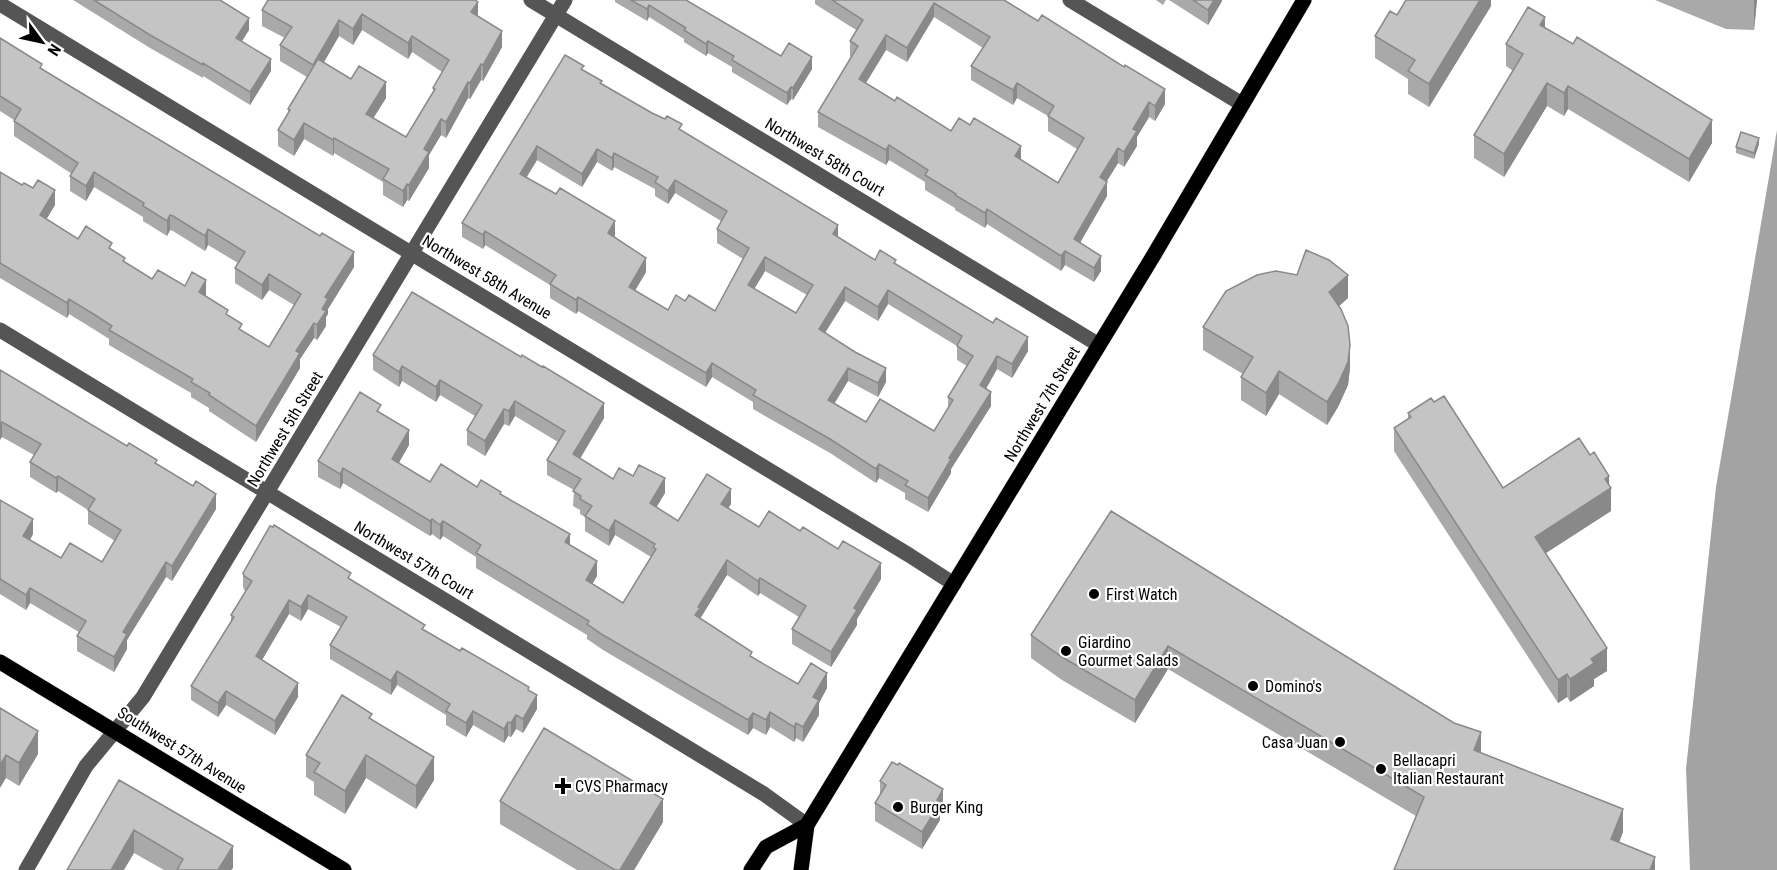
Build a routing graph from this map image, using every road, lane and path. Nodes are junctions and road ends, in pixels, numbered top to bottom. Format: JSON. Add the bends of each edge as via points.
{"nodes":[{"id":1,"x":531,"y":0,"type":"edge"},
{"id":2,"x":565,"y":0,"type":"edge"},
{"id":3,"x":1070,"y":0,"type":"edge"},
{"id":4,"x":1304,"y":0,"type":"edge"},
{"id":5,"x":0,"y":4,"type":"edge"},
{"id":6,"x":556,"y":15,"type":"junction"},
{"id":7,"x":1242,"y":104,"type":"junction"},
{"id":8,"x":411,"y":253,"type":"junction"},
{"id":9,"x":0,"y":330,"type":"edge"},
{"id":10,"x":1099,"y":345,"type":"junction"},
{"id":11,"x":268,"y":493,"type":"junction"},
{"id":12,"x":954,"y":584,"type":"junction"},
{"id":13,"x":0,"y":662,"type":"edge"},
{"id":14,"x":115,"y":730,"type":"junction"},
{"id":15,"x":807,"y":825,"type":"junction"},
{"id":16,"x":26,"y":870,"type":"edge"},
{"id":17,"x":344,"y":870,"type":"edge"},
{"id":18,"x":751,"y":870,"type":"edge"},
{"id":19,"x":801,"y":870,"type":"edge"}],
"edges":[{"from":1,"to":6,"type":"street","name":"Northwest 58th Court"},
{"from":2,"to":6,"type":"street","name":"Northwest 5th Street"},
{"from":3,"to":7,"type":"street"},
{"from":4,"to":7,"type":"main road","name":"Northwest 7th Street"},
{"from":5,"to":8,"type":"street","name":"Northwest 58th Avenue"},
{"from":6,"to":8,"type":"street","name":"Northwest 5th Street"},
{"from":6,"to":10,"type":"street","name":"Northwest 58th Court"},
{"from":7,"to":10,"type":"main road","name":"Northwest 7th Street"},
{"from":8,"to":11,"type":"street","name":"Northwest 5th Street"},
{"from":8,"to":12,"type":"street","name":"Northwest 58th Avenue"},
{"from":9,"to":11,"type":"street","name":"Northwest 57th Court"},
{"from":10,"to":12,"type":"main road","name":"Northwest 7th Street"},
{"from":11,"to":14,"type":"street","name":"Northwest 5th Street","via":[[143,697]]},
{"from":11,"to":15,"type":"street","name":"Northwest 57th Court","via":[[764,794]]},
{"from":12,"to":15,"type":"main road","name":"Northwest 7th Street"},
{"from":13,"to":14,"type":"main road","name":"Southwest 57th Avenue"},
{"from":14,"to":16,"type":"street","name":"Northwest 5th Street","via":[[86,766]]},
{"from":14,"to":17,"type":"main road","name":"Southwest 57th Avenue"},
{"from":15,"to":18,"type":"main road","via":[[765,847]]},
{"from":15,"to":19,"type":"main road","name":"Northwest 7th Street"}]}
